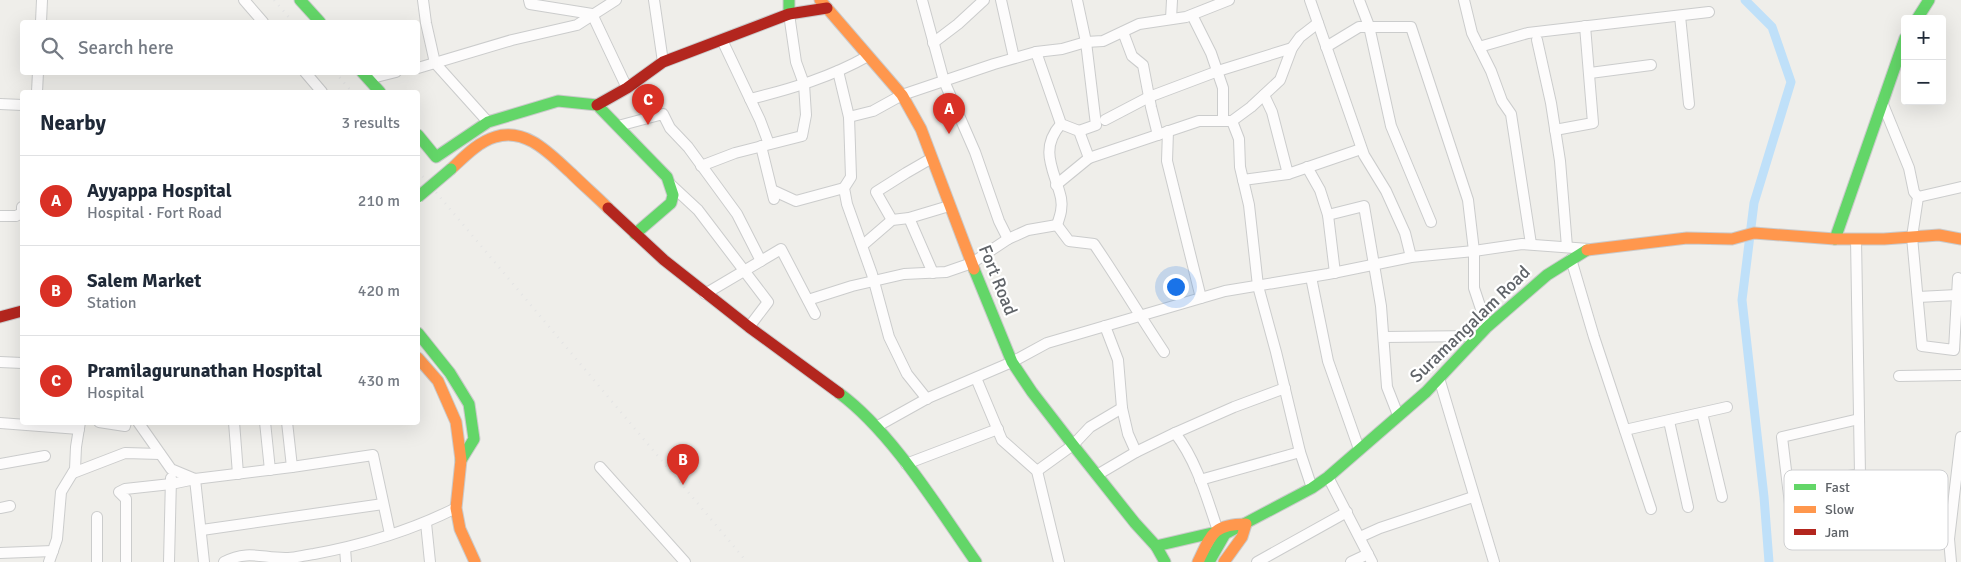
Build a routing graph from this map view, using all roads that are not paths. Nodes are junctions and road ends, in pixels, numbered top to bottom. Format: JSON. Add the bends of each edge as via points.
{"nodes":[{"id":1,"x":42,"y":0,"type":"edge"},
{"id":2,"x":244,"y":0,"type":"edge"},
{"id":3,"x":300,"y":0,"type":"edge"},
{"id":4,"x":423,"y":0,"type":"edge"},
{"id":5,"x":529,"y":0,"type":"edge"},
{"id":6,"x":616,"y":0,"type":"edge"},
{"id":7,"x":654,"y":0,"type":"edge"},
{"id":8,"x":789,"y":0,"type":"edge"},
{"id":9,"x":922,"y":0,"type":"edge"},
{"id":10,"x":984,"y":0,"type":"edge"},
{"id":11,"x":1001,"y":0,"type":"edge"},
{"id":12,"x":1077,"y":0,"type":"edge"},
{"id":13,"x":1172,"y":0,"type":"edge"},
{"id":14,"x":1230,"y":0,"type":"edge"},
{"id":15,"x":1310,"y":0,"type":"edge"},
{"id":16,"x":1359,"y":0,"type":"edge"},
{"id":17,"x":1464,"y":0,"type":"edge"},
{"id":18,"x":1929,"y":0,"type":"edge"},
{"id":19,"x":824,"y":4,"type":"edge"},
{"id":20,"x":570,"y":5,"type":"edge"},
{"id":21,"x":1709,"y":12,"type":"dead end"},
{"id":22,"x":592,"y":14,"type":"junction"},
{"id":23,"x":789,"y":14,"type":"junction"},
{"id":24,"x":1192,"y":15,"type":"junction"},
{"id":25,"x":1920,"y":15,"type":"edge"},
{"id":26,"x":1680,"y":16,"type":"junction"},
{"id":27,"x":1171,"y":19,"type":"junction"},
{"id":28,"x":41,"y":20,"type":"edge"},
{"id":29,"x":261,"y":20,"type":"edge"},
{"id":30,"x":318,"y":20,"type":"edge"},
{"id":31,"x":1318,"y":23,"type":"junction"},
{"id":32,"x":1369,"y":26,"type":"junction"},
{"id":33,"x":1585,"y":26,"type":"junction"},
{"id":34,"x":1123,"y":32,"type":"junction"},
{"id":35,"x":722,"y":40,"type":"junction"},
{"id":36,"x":1537,"y":40,"type":"dead end"},
{"id":37,"x":1086,"y":42,"type":"junction"},
{"id":38,"x":934,"y":43,"type":"junction"},
{"id":39,"x":1326,"y":46,"type":"junction"},
{"id":40,"x":1479,"y":47,"type":"junction"},
{"id":41,"x":1292,"y":48,"type":"junction"},
{"id":42,"x":1901,"y":49,"type":"edge"},
{"id":43,"x":1036,"y":52,"type":"junction"},
{"id":44,"x":868,"y":56,"type":"junction"},
{"id":45,"x":1014,"y":58,"type":"junction"},
{"id":46,"x":663,"y":62,"type":"junction"},
{"id":47,"x":435,"y":64,"type":"junction"},
{"id":48,"x":1651,"y":65,"type":"dead end"},
{"id":49,"x":420,"y":68,"type":"edge"},
{"id":50,"x":838,"y":71,"type":"junction"},
{"id":51,"x":1218,"y":71,"type":"junction"},
{"id":52,"x":1590,"y":73,"type":"junction"},
{"id":53,"x":38,"y":75,"type":"edge"},
{"id":54,"x":308,"y":75,"type":"edge"},
{"id":55,"x":365,"y":76,"type":"edge"},
{"id":56,"x":944,"y":81,"type":"junction"},
{"id":57,"x":804,"y":84,"type":"junction"},
{"id":58,"x":627,"y":88,"type":"junction"},
{"id":59,"x":37,"y":90,"type":"edge"},
{"id":60,"x":320,"y":90,"type":"edge"},
{"id":61,"x":378,"y":90,"type":"edge"},
{"id":62,"x":902,"y":95,"type":"junction"},
{"id":63,"x":1264,"y":95,"type":"junction"},
{"id":64,"x":1149,"y":98,"type":"junction"},
{"id":65,"x":750,"y":99,"type":"junction"},
{"id":66,"x":1882,"y":102,"type":"junction"},
{"id":67,"x":0,"y":104,"type":"edge"},
{"id":68,"x":1689,"y":104,"type":"dead end"},
{"id":69,"x":20,"y":105,"type":"edge"},
{"id":70,"x":597,"y":105,"type":"junction"},
{"id":71,"x":849,"y":117,"type":"junction"},
{"id":72,"x":1105,"y":120,"type":"dead end"},
{"id":73,"x":1228,"y":121,"type":"junction"},
{"id":74,"x":488,"y":122,"type":"junction"},
{"id":75,"x":1061,"y":124,"type":"junction"},
{"id":76,"x":618,"y":126,"type":"junction"},
{"id":77,"x":1555,"y":130,"type":"junction"},
{"id":78,"x":1079,"y":131,"type":"junction"},
{"id":79,"x":1164,"y":133,"type":"junction"},
{"id":80,"x":420,"y":137,"type":"edge"},
{"id":81,"x":765,"y":145,"type":"junction"},
{"id":82,"x":1361,"y":149,"type":"junction"},
{"id":83,"x":932,"y":158,"type":"junction"},
{"id":84,"x":1088,"y":158,"type":"junction"},
{"id":85,"x":701,"y":166,"type":"junction"},
{"id":86,"x":1307,"y":167,"type":"junction"},
{"id":87,"x":1288,"y":174,"type":"junction"},
{"id":88,"x":1243,"y":180,"type":"junction"},
{"id":89,"x":669,"y":183,"type":"junction"},
{"id":90,"x":1056,"y":185,"type":"junction"},
{"id":91,"x":1961,"y":187,"type":"edge"},
{"id":92,"x":844,"y":188,"type":"junction"},
{"id":93,"x":420,"y":196,"type":"edge"},
{"id":94,"x":1918,"y":197,"type":"junction"},
{"id":95,"x":949,"y":206,"type":"junction"},
{"id":96,"x":20,"y":214,"type":"edge"},
{"id":97,"x":1328,"y":215,"type":"junction"},
{"id":98,"x":0,"y":216,"type":"edge"},
{"id":99,"x":910,"y":218,"type":"junction"},
{"id":100,"x":892,"y":220,"type":"junction"},
{"id":101,"x":1431,"y":222,"type":"dead end"},
{"id":102,"x":1057,"y":225,"type":"junction"},
{"id":103,"x":635,"y":234,"type":"junction"},
{"id":104,"x":1912,"y":237,"type":"junction"},
{"id":105,"x":1008,"y":238,"type":"junction"},
{"id":106,"x":1835,"y":239,"type":"junction"},
{"id":107,"x":1856,"y":239,"type":"junction"},
{"id":108,"x":1961,"y":240,"type":"edge"},
{"id":109,"x":1531,"y":244,"type":"junction"},
{"id":110,"x":863,"y":245,"type":"junction"},
{"id":111,"x":1567,"y":247,"type":"junction"},
{"id":112,"x":1589,"y":249,"type":"junction"},
{"id":113,"x":1474,"y":251,"type":"junction"},
{"id":114,"x":1411,"y":257,"type":"junction"},
{"id":115,"x":1571,"y":259,"type":"junction"},
{"id":116,"x":761,"y":261,"type":"junction"},
{"id":117,"x":972,"y":263,"type":"junction"},
{"id":118,"x":1374,"y":264,"type":"junction"},
{"id":119,"x":744,"y":272,"type":"junction"},
{"id":120,"x":933,"y":273,"type":"junction"},
{"id":121,"x":1335,"y":273,"type":"junction"},
{"id":122,"x":1311,"y":277,"type":"junction"},
{"id":123,"x":1958,"y":278,"type":"dead end"},
{"id":124,"x":874,"y":281,"type":"junction"},
{"id":125,"x":1258,"y":286,"type":"junction"},
{"id":126,"x":705,"y":294,"type":"junction"},
{"id":127,"x":1957,"y":295,"type":"junction"},
{"id":128,"x":1918,"y":297,"type":"junction"},
{"id":129,"x":1201,"y":298,"type":"junction"},
{"id":130,"x":808,"y":300,"type":"junction"},
{"id":131,"x":20,"y":312,"type":"edge"},
{"id":132,"x":815,"y":314,"type":"dead end"},
{"id":133,"x":0,"y":317,"type":"edge"},
{"id":134,"x":1140,"y":317,"type":"junction"},
{"id":135,"x":1104,"y":326,"type":"junction"},
{"id":136,"x":749,"y":327,"type":"junction"},
{"id":137,"x":1483,"y":332,"type":"junction"},
{"id":138,"x":420,"y":336,"type":"edge"},
{"id":139,"x":1384,"y":337,"type":"junction"},
{"id":140,"x":1164,"y":352,"type":"dead end"},
{"id":141,"x":420,"y":360,"type":"edge"},
{"id":142,"x":0,"y":362,"type":"edge"},
{"id":143,"x":1012,"y":362,"type":"junction"},
{"id":144,"x":20,"y":363,"type":"edge"},
{"id":145,"x":1961,"y":375,"type":"edge"},
{"id":146,"x":1899,"y":376,"type":"dead end"},
{"id":147,"x":976,"y":378,"type":"junction"},
{"id":148,"x":1439,"y":378,"type":"junction"},
{"id":149,"x":1285,"y":388,"type":"junction"},
{"id":150,"x":927,"y":399,"type":"junction"},
{"id":151,"x":1727,"y":407,"type":"dead end"},
{"id":152,"x":1122,"y":408,"type":"junction"},
{"id":153,"x":1702,"y":413,"type":"junction"},
{"id":154,"x":1398,"y":415,"type":"junction"},
{"id":155,"x":1859,"y":419,"type":"junction"},
{"id":156,"x":1669,"y":421,"type":"junction"},
{"id":157,"x":0,"y":423,"type":"edge"},
{"id":158,"x":20,"y":423,"type":"edge"},
{"id":159,"x":63,"y":425,"type":"edge"},
{"id":160,"x":140,"y":425,"type":"edge"},
{"id":161,"x":234,"y":425,"type":"edge"},
{"id":162,"x":265,"y":425,"type":"edge"},
{"id":163,"x":287,"y":425,"type":"edge"},
{"id":164,"x":79,"y":426,"type":"edge"},
{"id":165,"x":876,"y":427,"type":"junction"},
{"id":166,"x":998,"y":429,"type":"junction"},
{"id":167,"x":1625,"y":430,"type":"junction"},
{"id":168,"x":1175,"y":433,"type":"junction"},
{"id":169,"x":1961,"y":437,"type":"edge"},
{"id":170,"x":1073,"y":445,"type":"junction"},
{"id":171,"x":1359,"y":449,"type":"junction"},
{"id":172,"x":1136,"y":452,"type":"junction"},
{"id":173,"x":1300,"y":452,"type":"junction"},
{"id":174,"x":160,"y":454,"type":"junction"},
{"id":175,"x":45,"y":456,"type":"dead end"},
{"id":176,"x":461,"y":460,"type":"junction"},
{"id":177,"x":0,"y":464,"type":"edge"},
{"id":178,"x":906,"y":464,"type":"junction"},
{"id":179,"x":292,"y":467,"type":"junction"},
{"id":180,"x":600,"y":467,"type":"dead end"},
{"id":181,"x":171,"y":469,"type":"junction"},
{"id":182,"x":270,"y":470,"type":"junction"},
{"id":183,"x":1786,"y":470,"type":"edge"},
{"id":184,"x":1860,"y":470,"type":"edge"},
{"id":185,"x":1037,"y":471,"type":"junction"},
{"id":186,"x":73,"y":472,"type":"junction"},
{"id":187,"x":238,"y":474,"type":"junction"},
{"id":188,"x":1097,"y":476,"type":"junction"},
{"id":189,"x":1328,"y":476,"type":"junction"},
{"id":190,"x":195,"y":479,"type":"junction"},
{"id":191,"x":1200,"y":480,"type":"junction"},
{"id":192,"x":171,"y":484,"type":"junction"},
{"id":193,"x":1312,"y":488,"type":"junction"},
{"id":194,"x":1474,"y":497,"type":"junction"},
{"id":195,"x":1722,"y":497,"type":"dead end"},
{"id":196,"x":383,"y":504,"type":"junction"},
{"id":197,"x":1688,"y":507,"type":"dead end"},
{"id":198,"x":456,"y":508,"type":"junction"},
{"id":199,"x":1651,"y":509,"type":"dead end"},
{"id":200,"x":1347,"y":512,"type":"junction"},
{"id":201,"x":1956,"y":516,"type":"edge"},
{"id":202,"x":97,"y":518,"type":"dead end"},
{"id":203,"x":426,"y":523,"type":"junction"},
{"id":204,"x":1246,"y":524,"type":"junction"},
{"id":205,"x":202,"y":530,"type":"junction"},
{"id":206,"x":1221,"y":533,"type":"junction"},
{"id":207,"x":390,"y":534,"type":"junction"},
{"id":208,"x":1360,"y":537,"type":"junction"},
{"id":209,"x":1156,"y":546,"type":"junction"},
{"id":210,"x":345,"y":548,"type":"junction"},
{"id":211,"x":53,"y":551,"type":"junction"},
{"id":212,"x":0,"y":553,"type":"edge"},
{"id":213,"x":1370,"y":558,"type":"edge"},
{"id":214,"x":287,"y":560,"type":"edge"},
{"id":215,"x":228,"y":561,"type":"edge"},
{"id":216,"x":1225,"y":561,"type":"edge"},
{"id":217,"x":49,"y":562,"type":"edge"},
{"id":218,"x":97,"y":562,"type":"edge"},
{"id":219,"x":126,"y":562,"type":"edge"},
{"id":220,"x":169,"y":562,"type":"edge"},
{"id":221,"x":204,"y":562,"type":"edge"},
{"id":222,"x":346,"y":562,"type":"edge"},
{"id":223,"x":430,"y":562,"type":"edge"},
{"id":224,"x":475,"y":562,"type":"edge"},
{"id":225,"x":685,"y":562,"type":"edge"},
{"id":226,"x":976,"y":562,"type":"edge"},
{"id":227,"x":1060,"y":562,"type":"edge"},
{"id":228,"x":1165,"y":562,"type":"edge"},
{"id":229,"x":1198,"y":562,"type":"edge"},
{"id":230,"x":1209,"y":562,"type":"edge"},
{"id":231,"x":1257,"y":562,"type":"edge"},
{"id":232,"x":1351,"y":562,"type":"edge"},
{"id":233,"x":1494,"y":562,"type":"edge"},
{"id":234,"x":1950,"y":562,"type":"edge"}],
"edges":[{"from":1,"to":28,"type":"street"},
{"from":2,"to":29,"type":"street"},
{"from":3,"to":30,"type":"street"},
{"from":4,"to":47,"type":"street"},
{"from":5,"to":20,"type":"street","via":[[530,4]]},
{"from":6,"to":22,"type":"street"},
{"from":7,"to":46,"type":"street"},
{"from":8,"to":23,"type":"street"},
{"from":9,"to":38,"type":"street"},
{"from":10,"to":38,"type":"street"},
{"from":11,"to":45,"type":"street"},
{"from":12,"to":37,"type":"street"},
{"from":13,"to":27,"type":"street"},
{"from":14,"to":24,"type":"street"},
{"from":15,"to":31,"type":"street"},
{"from":16,"to":32,"type":"street"},
{"from":17,"to":40,"type":"street"},
{"from":18,"to":25,"type":"street"},
{"from":19,"to":23,"type":"street"},
{"from":19,"to":44,"type":"street","name":"Fort Road"},
{"from":20,"to":22,"type":"street"},
{"from":21,"to":26,"type":"street"},
{"from":22,"to":47,"type":"street","via":[[578,25],[512,40]]},
{"from":22,"to":58,"type":"street"},
{"from":23,"to":35,"type":"street"},
{"from":23,"to":57,"type":"street","via":[[796,62]]},
{"from":24,"to":27,"type":"street"},
{"from":24,"to":51,"type":"street"},
{"from":26,"to":33,"type":"street"},
{"from":26,"to":68,"type":"street"},
{"from":27,"to":34,"type":"street","via":[[1139,24]]},
{"from":31,"to":39,"type":"street"},
{"from":31,"to":41,"type":"street"},
{"from":32,"to":39,"type":"street","via":[[1359,27]]},
{"from":32,"to":101,"type":"street","via":[[1391,126]]},
{"from":32,"to":113,"type":"street","via":[[1411,27],[1468,200]]},
{"from":33,"to":40,"type":"street","via":[[1528,33]]},
{"from":33,"to":52,"type":"street"},
{"from":34,"to":37,"type":"street","via":[[1103,41]]},
{"from":34,"to":64,"type":"street","via":[[1132,56],[1144,65]]},
{"from":35,"to":46,"type":"street"},
{"from":35,"to":65,"type":"street"},
{"from":36,"to":77,"type":"street"},
{"from":37,"to":43,"type":"street"},
{"from":37,"to":78,"type":"street","via":[[1096,125]]},
{"from":38,"to":56,"type":"street"},
{"from":39,"to":82,"type":"street"},
{"from":40,"to":109,"type":"street","via":[[1502,101],[1511,114]]},
{"from":41,"to":51,"type":"street"},
{"from":41,"to":63,"type":"street","via":[[1280,80]]},
{"from":42,"to":66,"type":"street"},
{"from":43,"to":45,"type":"street"},
{"from":43,"to":75,"type":"street"},
{"from":44,"to":50,"type":"street"},
{"from":44,"to":62,"type":"street","name":"Fort Road"},
{"from":45,"to":56,"type":"street"},
{"from":46,"to":58,"type":"street"},
{"from":47,"to":49,"type":"street"},
{"from":47,"to":74,"type":"street"},
{"from":48,"to":52,"type":"street"},
{"from":50,"to":57,"type":"street"},
{"from":50,"to":71,"type":"street"},
{"from":51,"to":64,"type":"street"},
{"from":51,"to":73,"type":"street"},
{"from":52,"to":77,"type":"street","via":[[1594,123]]},
{"from":53,"to":59,"type":"street"},
{"from":54,"to":60,"type":"street"},
{"from":55,"to":61,"type":"street"},
{"from":56,"to":62,"type":"street"},
{"from":56,"to":105,"type":"street","via":[[976,152],[999,221]]},
{"from":57,"to":65,"type":"street"},
{"from":57,"to":81,"type":"street","via":[[806,115],[802,136]]},
{"from":58,"to":70,"type":"street"},
{"from":62,"to":71,"type":"street","via":[[874,111]]},
{"from":62,"to":83,"type":"street","name":"Fort Road","via":[[921,129]]},
{"from":63,"to":73,"type":"street","via":[[1251,108]]},
{"from":63,"to":87,"type":"street","via":[[1272,112]]},
{"from":64,"to":72,"type":"street"},
{"from":64,"to":79,"type":"street"},
{"from":65,"to":81,"type":"street"},
{"from":66,"to":94,"type":"street"},
{"from":66,"to":106,"type":"street"},
{"from":67,"to":69,"type":"street"},
{"from":70,"to":74,"type":"street","via":[[558,101]]},
{"from":70,"to":76,"type":"street"},
{"from":71,"to":92,"type":"street","via":[[850,177]]},
{"from":73,"to":79,"type":"street","via":[[1199,121]]},
{"from":73,"to":88,"type":"street","via":[[1239,139]]},
{"from":74,"to":80,"type":"street","via":[[436,156]]},
{"from":75,"to":78,"type":"street"},
{"from":75,"to":90,"type":"street","via":[[1052,134],[1049,161]]},
{"from":76,"to":85,"type":"street","via":[[663,114],[670,128]]},
{"from":76,"to":89,"type":"street"},
{"from":77,"to":111,"type":"street"},
{"from":78,"to":84,"type":"street"},
{"from":79,"to":84,"type":"street"},
{"from":79,"to":129,"type":"street","via":[[1167,161]]},
{"from":81,"to":85,"type":"street"},
{"from":81,"to":92,"type":"street","via":[[773,195],[796,201]]},
{"from":82,"to":86,"type":"street"},
{"from":82,"to":114,"type":"street","via":[[1394,208],[1405,232]]},
{"from":83,"to":95,"type":"street","name":"Fort Road"},
{"from":83,"to":100,"type":"street","via":[[876,192]]},
{"from":84,"to":90,"type":"street"},
{"from":85,"to":116,"type":"street","via":[[737,214]]},
{"from":86,"to":87,"type":"street"},
{"from":86,"to":97,"type":"street","via":[[1320,190]]},
{"from":87,"to":88,"type":"street"},
{"from":88,"to":125,"type":"street"},
{"from":89,"to":103,"type":"street","via":[[673,194],[671,203]]},
{"from":89,"to":119,"type":"street","via":[[698,210]]},
{"from":90,"to":102,"type":"street","via":[[1062,210]]},
{"from":91,"to":94,"type":"street"},
{"from":92,"to":110,"type":"street"},
{"from":93,"to":103,"type":"street","bridge":true,"via":[[479,144],[506,134],[530,139],[543,147]]},
{"from":94,"to":104,"type":"street"},
{"from":95,"to":99,"type":"street"},
{"from":95,"to":117,"type":"street","name":"Fort Road"},
{"from":96,"to":98,"type":"street"},
{"from":97,"to":118,"type":"street","via":[[1364,206]]},
{"from":97,"to":121,"type":"street"},
{"from":99,"to":100,"type":"street"},
{"from":99,"to":120,"type":"street"},
{"from":100,"to":110,"type":"street"},
{"from":102,"to":105,"type":"street","via":[[1028,230]]},
{"from":102,"to":134,"type":"street","via":[[1069,242],[1094,244]]},
{"from":103,"to":126,"type":"street"},
{"from":104,"to":107,"type":"street","name":"Suramangalam Road"},
{"from":104,"to":108,"type":"street","name":"Suramangalam Road","via":[[1938,235]]},
{"from":104,"to":128,"type":"street"},
{"from":105,"to":117,"type":"street"},
{"from":106,"to":107,"type":"street","name":"Suramangalam Road"},
{"from":106,"to":112,"type":"street","name":"Suramangalam Road","via":[[1754,234],[1732,239],[1687,238]]},
{"from":107,"to":155,"type":"street"},
{"from":109,"to":111,"type":"street"},
{"from":109,"to":113,"type":"street"},
{"from":110,"to":124,"type":"street"},
{"from":111,"to":112,"type":"street"},
{"from":112,"to":115,"type":"street","name":"Suramangalam Road"},
{"from":113,"to":114,"type":"street"},
{"from":113,"to":137,"type":"street","via":[[1474,288]]},
{"from":114,"to":118,"type":"street"},
{"from":115,"to":137,"type":"street","name":"Suramangalam Road","via":[[1547,275]]},
{"from":115,"to":167,"type":"street"},
{"from":116,"to":119,"type":"street"},
{"from":116,"to":130,"type":"street","via":[[781,249]]},
{"from":117,"to":120,"type":"street"},
{"from":117,"to":143,"type":"street","name":"Fort Road"},
{"from":118,"to":121,"type":"street"},
{"from":118,"to":139,"type":"street"},
{"from":119,"to":126,"type":"street"},
{"from":119,"to":136,"type":"street","via":[[768,302]]},
{"from":120,"to":124,"type":"street","via":[[904,274]]},
{"from":121,"to":122,"type":"street"},
{"from":122,"to":125,"type":"street"},
{"from":122,"to":171,"type":"street","via":[[1328,361]]},
{"from":123,"to":127,"type":"street"},
{"from":124,"to":130,"type":"street"},
{"from":124,"to":150,"type":"street","via":[[889,337],[908,374]]},
{"from":125,"to":129,"type":"street"},
{"from":125,"to":149,"type":"street"},
{"from":126,"to":136,"type":"street"},
{"from":127,"to":128,"type":"street"},
{"from":127,"to":128,"type":"street","via":[[1954,350],[1922,346]]},
{"from":129,"to":134,"type":"street"},
{"from":130,"to":132,"type":"street"},
{"from":131,"to":133,"type":"street"},
{"from":134,"to":135,"type":"street"},
{"from":134,"to":140,"type":"street"},
{"from":135,"to":143,"type":"street","via":[[1047,343]]},
{"from":135,"to":152,"type":"street","via":[[1118,360]]},
{"from":136,"to":165,"type":"street","via":[[846,398]]},
{"from":137,"to":139,"type":"street"},
{"from":137,"to":148,"type":"street","name":"Suramangalam Road"},
{"from":138,"to":176,"type":"street","via":[[450,373],[469,404],[474,439]]},
{"from":139,"to":154,"type":"street","via":[[1387,387]]},
{"from":141,"to":176,"type":"street","via":[[438,381],[456,422]]},
{"from":142,"to":144,"type":"street"},
{"from":143,"to":147,"type":"street"},
{"from":143,"to":170,"type":"street","name":"Fort Road"},
{"from":145,"to":146,"type":"street"},
{"from":147,"to":150,"type":"street"},
{"from":147,"to":166,"type":"street"},
{"from":148,"to":154,"type":"street","name":"Suramangalam Road"},
{"from":148,"to":194,"type":"street"},
{"from":149,"to":168,"type":"street"},
{"from":149,"to":173,"type":"street"},
{"from":150,"to":165,"type":"street"},
{"from":151,"to":153,"type":"street"},
{"from":152,"to":170,"type":"street","via":[[1090,427]]},
{"from":152,"to":172,"type":"street"},
{"from":153,"to":156,"type":"street"},
{"from":153,"to":195,"type":"street"},
{"from":154,"to":171,"type":"street","name":"Suramangalam Road"},
{"from":155,"to":183,"type":"street","via":[[1782,437]]},
{"from":155,"to":184,"type":"street"},
{"from":156,"to":167,"type":"street"},
{"from":156,"to":197,"type":"street"},
{"from":157,"to":158,"type":"street"},
{"from":159,"to":164,"type":"street"},
{"from":160,"to":174,"type":"street"},
{"from":161,"to":187,"type":"street"},
{"from":162,"to":182,"type":"street"},
{"from":163,"to":179,"type":"street"},
{"from":164,"to":186,"type":"street"},
{"from":165,"to":178,"type":"street"},
{"from":166,"to":178,"type":"street"},
{"from":166,"to":185,"type":"street","via":[[1002,440]]},
{"from":167,"to":199,"type":"street"},
{"from":168,"to":172,"type":"street"},
{"from":168,"to":191,"type":"street","via":[[1186,447]]},
{"from":169,"to":201,"type":"street"},
{"from":170,"to":185,"type":"street"},
{"from":170,"to":188,"type":"street","name":"Fort Road"},
{"from":171,"to":189,"type":"street","name":"Suramangalam Road"},
{"from":172,"to":188,"type":"street"},
{"from":173,"to":191,"type":"street"},
{"from":173,"to":193,"type":"street"},
{"from":174,"to":181,"type":"street"},
{"from":174,"to":186,"type":"street","via":[[125,453]]},
{"from":175,"to":177,"type":"street"},
{"from":176,"to":198,"type":"street"},
{"from":178,"to":226,"type":"street"},
{"from":179,"to":182,"type":"street"},
{"from":179,"to":196,"type":"street","via":[[373,455]]},
{"from":180,"to":225,"type":"street"},
{"from":181,"to":190,"type":"street"},
{"from":181,"to":192,"type":"street"},
{"from":182,"to":187,"type":"street"},
{"from":185,"to":227,"type":"street"},
{"from":186,"to":211,"type":"street","via":[[61,492]]},
{"from":187,"to":190,"type":"street"},
{"from":188,"to":209,"type":"street","name":"Fort Road"},
{"from":189,"to":193,"type":"street","name":"Suramangalam Road"},
{"from":189,"to":200,"type":"street"},
{"from":190,"to":192,"type":"street"},
{"from":190,"to":205,"type":"street"},
{"from":191,"to":206,"type":"street"},
{"from":192,"to":219,"type":"street","via":[[119,492],[126,499]]},
{"from":192,"to":220,"type":"street"},
{"from":193,"to":204,"type":"street","name":"Suramangalam Road"},
{"from":194,"to":208,"type":"street"},
{"from":194,"to":233,"type":"street"},
{"from":196,"to":205,"type":"street"},
{"from":196,"to":207,"type":"street"},
{"from":198,"to":203,"type":"street"},
{"from":198,"to":224,"type":"street","via":[[460,529]]},
{"from":200,"to":208,"type":"street"},
{"from":200,"to":231,"type":"street"},
{"from":201,"to":234,"type":"street","via":[[1949,539]]},
{"from":202,"to":218,"type":"street"},
{"from":203,"to":207,"type":"street"},
{"from":203,"to":223,"type":"street"},
{"from":204,"to":206,"type":"street"},
{"from":204,"to":206,"type":"street","via":[[1230,523]]},
{"from":204,"to":216,"type":"street","via":[[1242,537]]},
{"from":205,"to":221,"type":"street"},
{"from":206,"to":209,"type":"street"},
{"from":206,"to":216,"type":"street"},
{"from":206,"to":229,"type":"street"},
{"from":206,"to":230,"type":"street"},
{"from":207,"to":210,"type":"street"},
{"from":208,"to":213,"type":"street"},
{"from":209,"to":228,"type":"street","name":"Fort Road"},
{"from":210,"to":214,"type":"street"},
{"from":210,"to":222,"type":"street"},
{"from":211,"to":212,"type":"street"},
{"from":211,"to":217,"type":"street"},
{"from":213,"to":232,"type":"street"},
{"from":214,"to":215,"type":"street","via":[[255,554]]}]}
